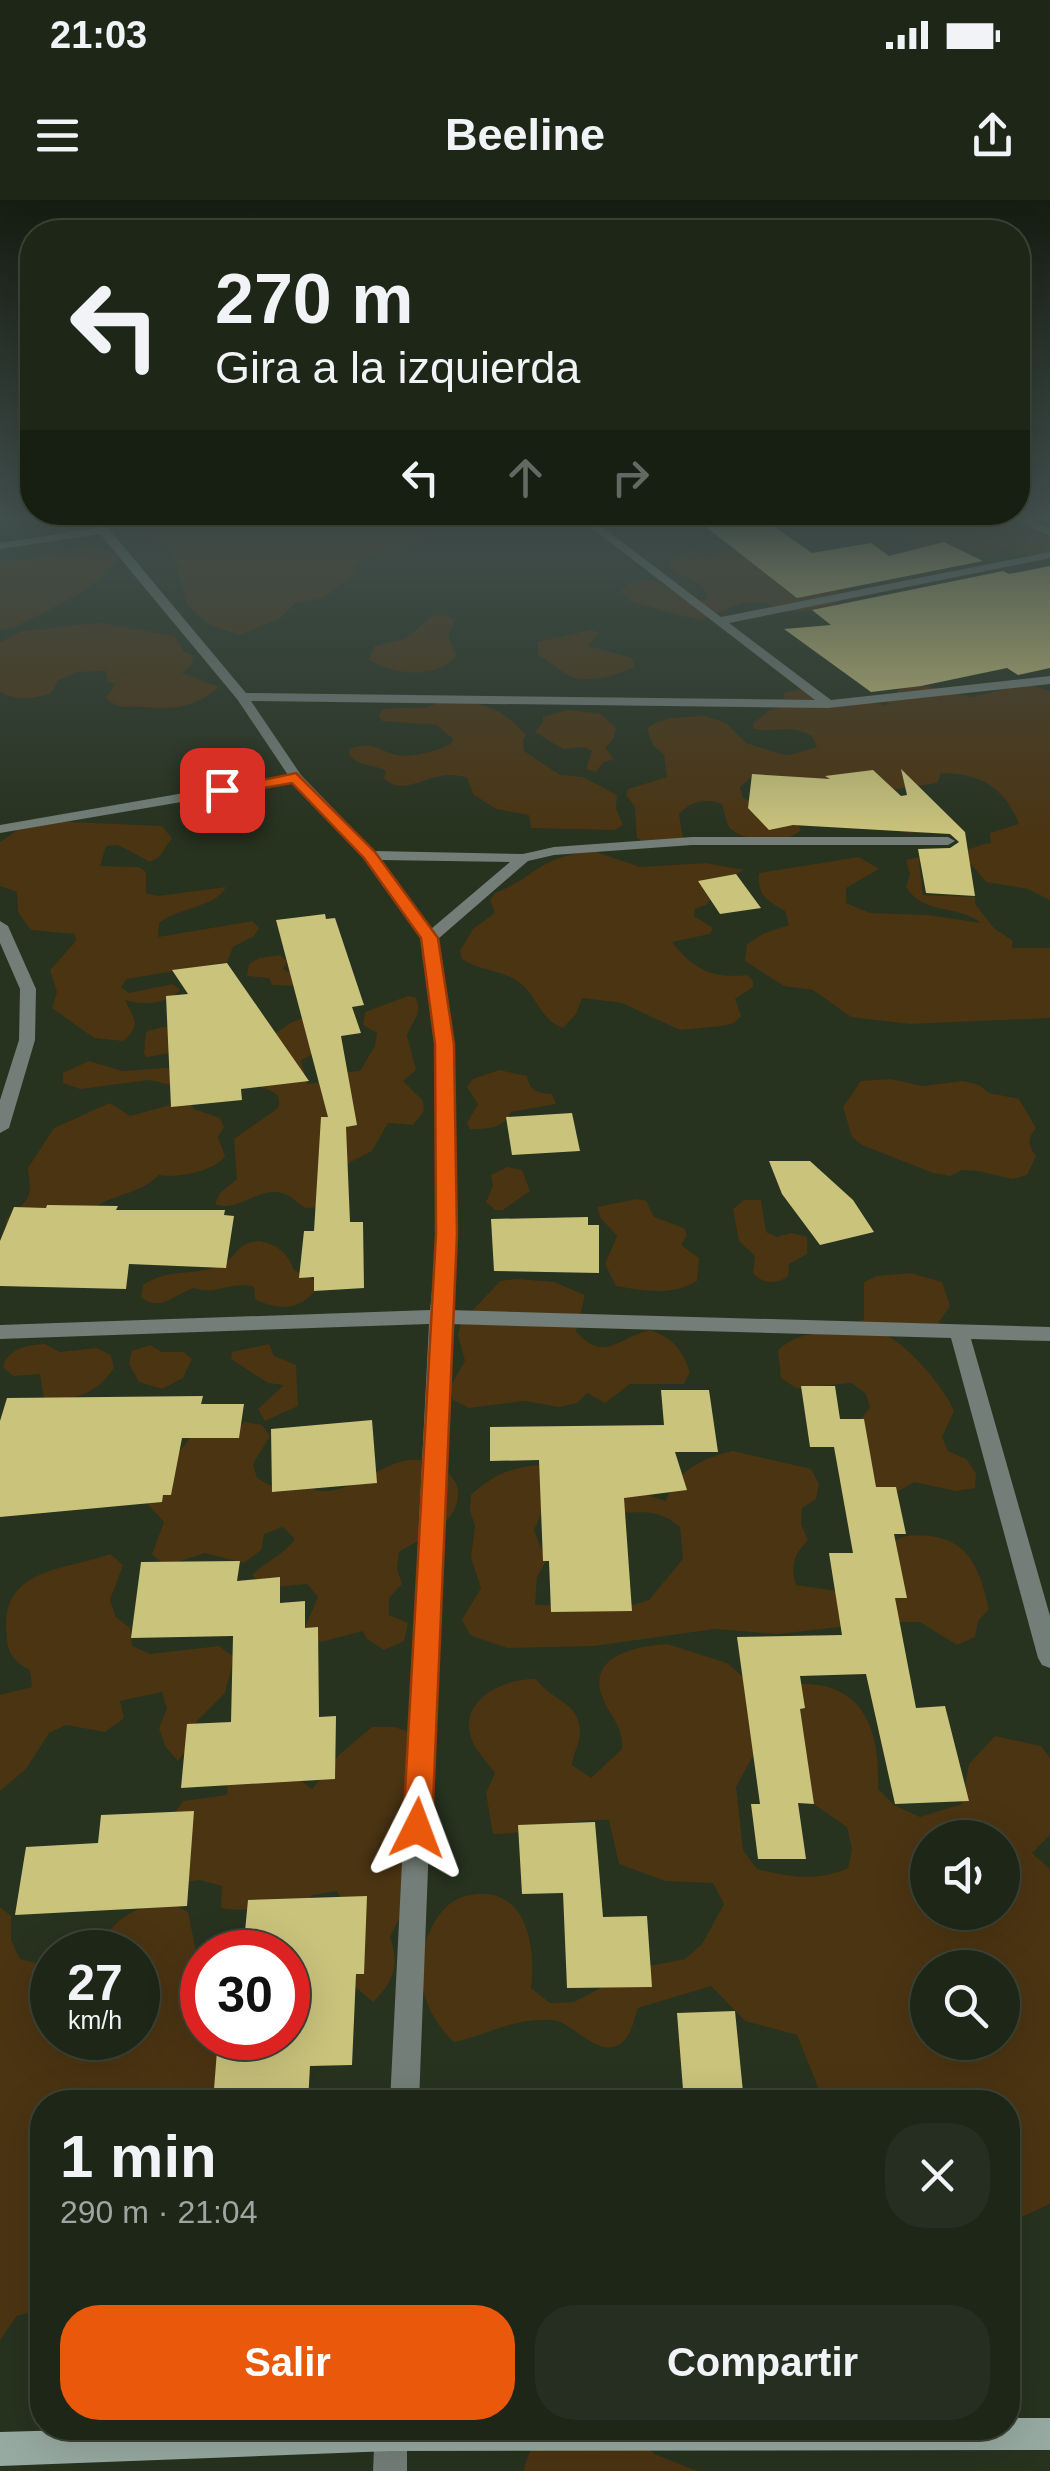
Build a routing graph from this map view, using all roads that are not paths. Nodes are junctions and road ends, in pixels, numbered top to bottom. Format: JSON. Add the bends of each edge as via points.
{"nodes":[{"id":1,"x":180,"y":622,"type":"edge"},
{"id":2,"x":721,"y":622,"type":"edge"},
{"id":3,"x":1050,"y":680,"type":"edge"},
{"id":4,"x":242,"y":697,"type":"junction"},
{"id":5,"x":828,"y":704,"type":"junction"},
{"id":6,"x":296,"y":778,"type":"junction"},
{"id":7,"x":0,"y":829,"type":"edge"},
{"id":8,"x":948,"y":840,"type":"dead end"},
{"id":9,"x":370,"y":855,"type":"junction"},
{"id":10,"x":523,"y":858,"type":"junction"},
{"id":11,"x":0,"y":926,"type":"edge"},
{"id":12,"x":430,"y":938,"type":"junction"},
{"id":13,"x":0,"y":1128,"type":"edge"},
{"id":14,"x":440,"y":1317,"type":"junction"},
{"id":15,"x":0,"y":1332,"type":"edge"},
{"id":16,"x":960,"y":1334,"type":"junction"},
{"id":17,"x":1050,"y":1334,"type":"edge"},
{"id":18,"x":1050,"y":1658,"type":"edge"},
{"id":19,"x":406,"y":2090,"type":"edge"},
{"id":20,"x":1020,"y":2434,"type":"edge"},
{"id":21,"x":1050,"y":2434,"type":"edge"},
{"id":22,"x":196,"y":2440,"type":"edge"},
{"id":23,"x":391,"y":2440,"type":"edge"},
{"id":24,"x":0,"y":2449,"type":"edge"},
{"id":25,"x":390,"y":2471,"type":"edge"}],
"edges":[{"from":1,"to":4,"type":"street"},
{"from":2,"to":5,"type":"street"},
{"from":3,"to":5,"type":"street"},
{"from":4,"to":5,"type":"street"},
{"from":4,"to":6,"type":"street"},
{"from":6,"to":7,"type":"street"},
{"from":6,"to":9,"type":"street"},
{"from":8,"to":10,"type":"street","via":[[589,846]]},
{"from":9,"to":10,"type":"street"},
{"from":9,"to":12,"type":"street"},
{"from":10,"to":12,"type":"street"},
{"from":11,"to":13,"type":"street","via":[[28,989],[27,1040]]},
{"from":12,"to":14,"type":"street","via":[[445,1044],[448,1134]]},
{"from":14,"to":15,"type":"street"},
{"from":14,"to":16,"type":"street"},
{"from":14,"to":19,"type":"street"},
{"from":16,"to":17,"type":"street"},
{"from":16,"to":18,"type":"street"},
{"from":20,"to":21,"type":"main road"},
{"from":22,"to":24,"type":"main road"},
{"from":23,"to":25,"type":"street"}]}
